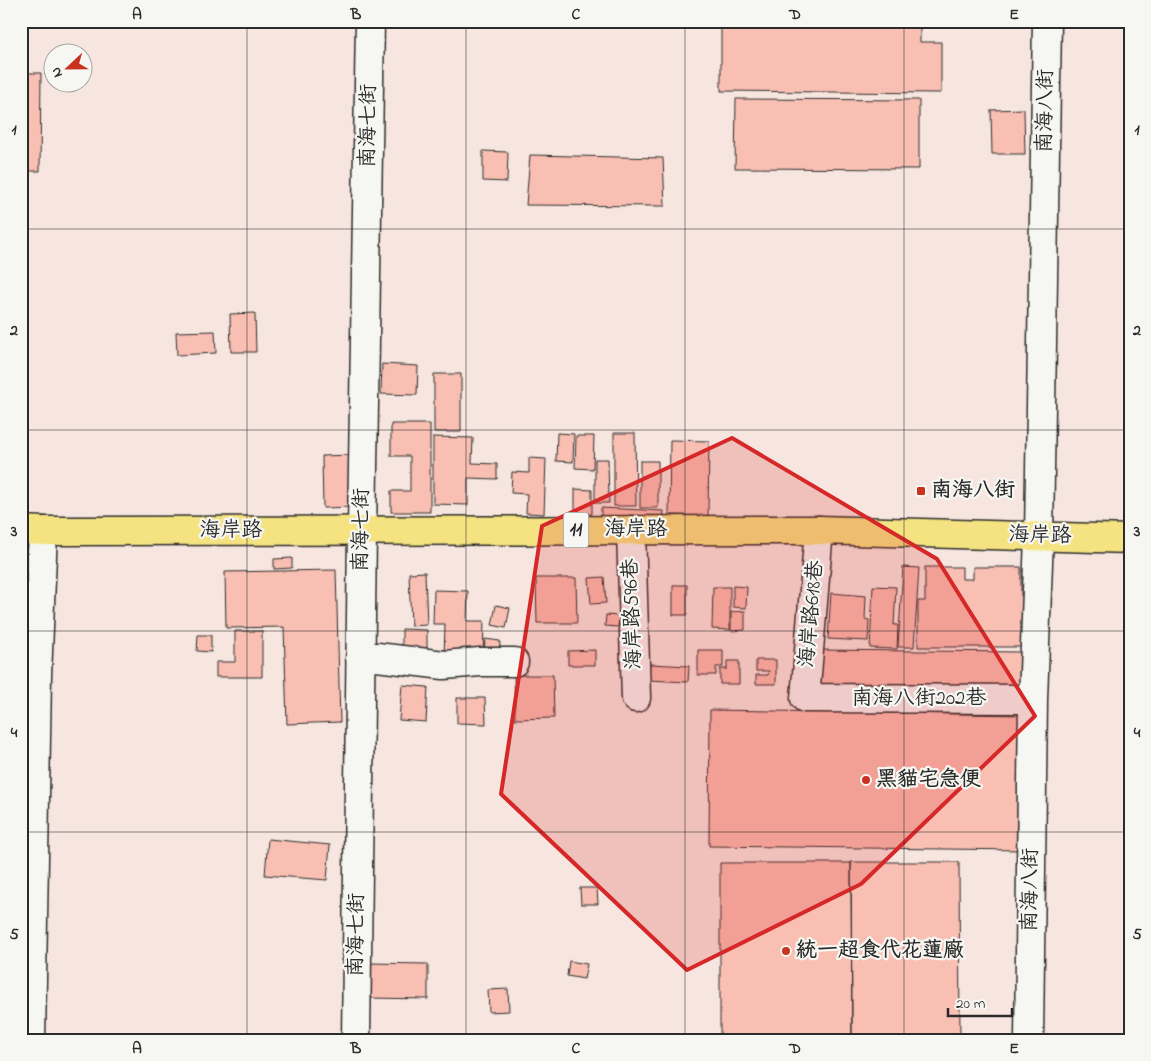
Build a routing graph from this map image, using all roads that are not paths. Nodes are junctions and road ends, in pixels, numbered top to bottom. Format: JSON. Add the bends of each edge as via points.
{"nodes":[{"id":1,"x":370,"y":21,"type":"edge"},
{"id":2,"x":1048,"y":21,"type":"edge"},
{"id":3,"x":32,"y":530,"type":"edge"},
{"id":4,"x":631,"y":530,"type":"junction"},
{"id":5,"x":819,"y":530,"type":"junction"},
{"id":6,"x":362,"y":531,"type":"junction"},
{"id":7,"x":1039,"y":536,"type":"junction"},
{"id":8,"x":1130,"y":539,"type":"edge"},
{"id":9,"x":360,"y":658,"type":"junction"},
{"id":10,"x":514,"y":662,"type":"dead end"},
{"id":11,"x":29,"y":676,"type":"edge"},
{"id":12,"x":636,"y":698,"type":"dead end"},
{"id":13,"x":805,"y":698,"type":"joint"},
{"id":14,"x":1032,"y":699,"type":"junction"},
{"id":15,"x":28,"y":797,"type":"edge"},
{"id":16,"x":31,"y":1040,"type":"edge"},
{"id":17,"x":356,"y":1040,"type":"edge"},
{"id":18,"x":1030,"y":1040,"type":"edge"}],
"edges":[{"from":1,"to":6,"type":"street","name":"南海七街"},
{"from":2,"to":7,"type":"street","name":"南海八街"},
{"from":3,"to":6,"type":"main road","name":"海岸路","number":"11"},
{"from":3,"to":11,"type":"street"},
{"from":4,"to":5,"type":"main road","name":"海岸路","number":"11"},
{"from":4,"to":6,"type":"main road","name":"海岸路","number":"11"},
{"from":4,"to":12,"type":"street","name":"海岸路596巷"},
{"from":5,"to":7,"type":"main road","name":"海岸路","number":"11"},
{"from":5,"to":13,"type":"street","name":"海岸路618巷"},
{"from":6,"to":9,"type":"street","name":"南海七街"},
{"from":7,"to":8,"type":"main road","name":"海岸路","number":"11"},
{"from":7,"to":14,"type":"street","name":"南海八街"},
{"from":9,"to":10,"type":"street","via":[[444,665]]},
{"from":9,"to":17,"type":"street","name":"南海七街"},
{"from":11,"to":15,"type":"street"},
{"from":13,"to":14,"type":"street","name":"南海八街202巷"},
{"from":14,"to":18,"type":"street","name":"南海八街"},
{"from":15,"to":16,"type":"street"}]}
